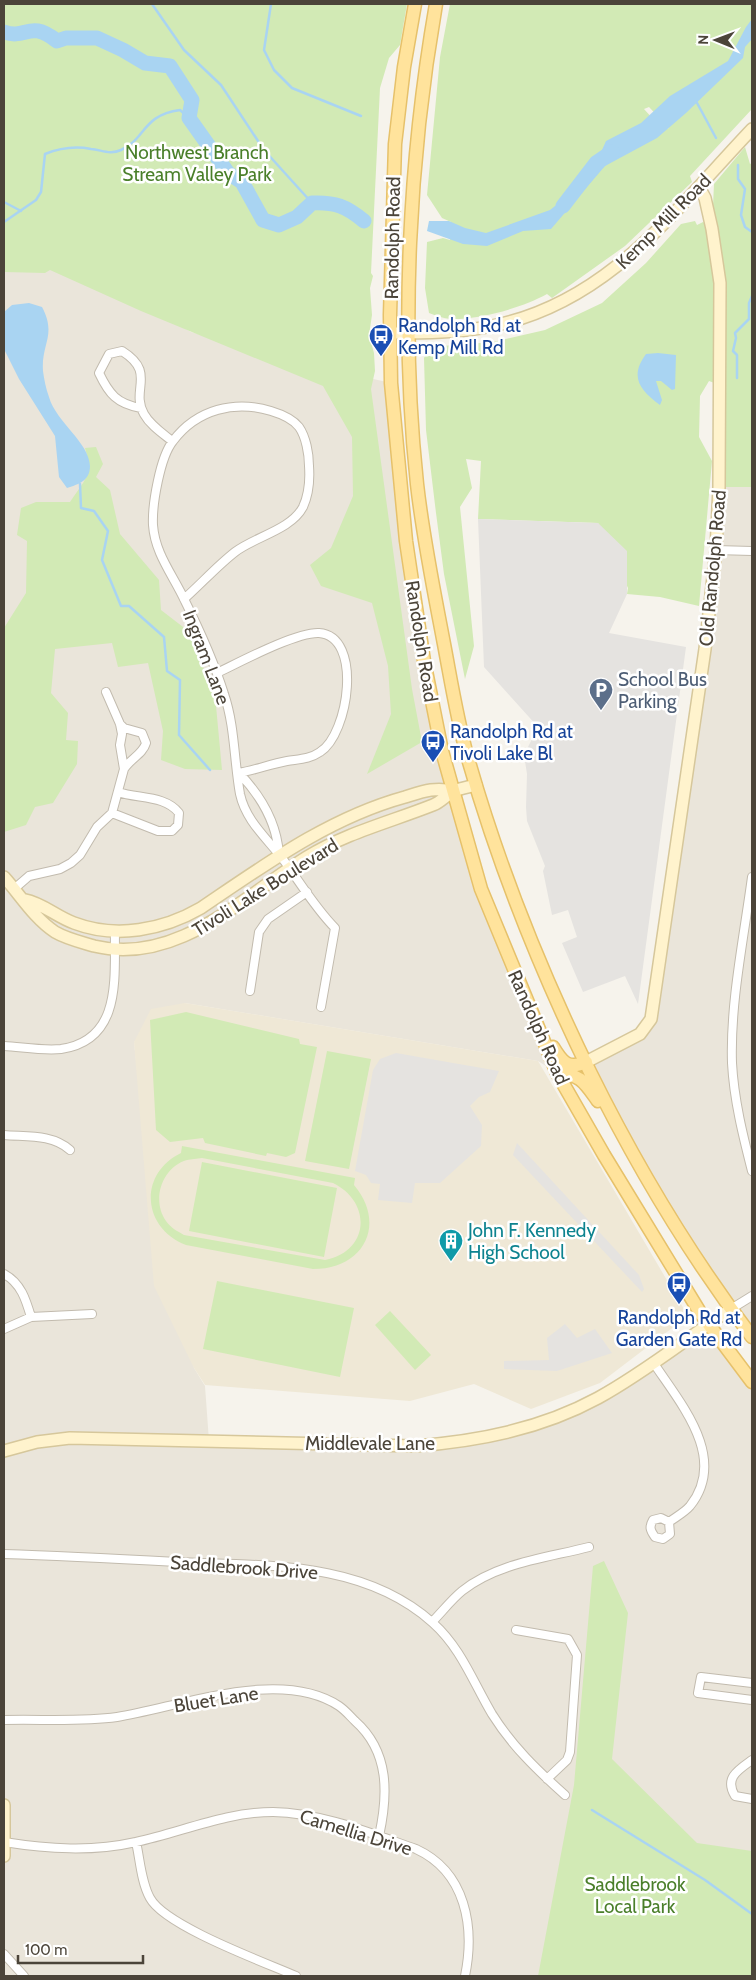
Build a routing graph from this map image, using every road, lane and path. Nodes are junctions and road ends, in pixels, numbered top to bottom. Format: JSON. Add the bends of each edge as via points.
{"nodes":[{"id":1,"x":415,"y":4,"type":"edge"},
{"id":2,"x":436,"y":4,"type":"edge"},
{"id":3,"x":752,"y":130,"type":"edge"},
{"id":4,"x":699,"y":187,"type":"junction"},
{"id":5,"x":390,"y":333,"type":"junction"},
{"id":6,"x":410,"y":333,"type":"junction"},
{"id":7,"x":141,"y":408,"type":"junction"},
{"id":8,"x":172,"y":441,"type":"junction"},
{"id":9,"x":716,"y":550,"type":"junction"},
{"id":10,"x":752,"y":551,"type":"edge"},
{"id":11,"x":184,"y":599,"type":"junction"},
{"id":12,"x":216,"y":673,"type":"junction"},
{"id":13,"x":106,"y":692,"type":"dead end"},
{"id":14,"x":120,"y":724,"type":"junction"},
{"id":15,"x":124,"y":769,"type":"junction"},
{"id":16,"x":239,"y":773,"type":"junction"},
{"id":17,"x":476,"y":785,"type":"junction"},
{"id":18,"x":454,"y":791,"type":"junction"},
{"id":19,"x":118,"y":792,"type":"junction"},
{"id":20,"x":112,"y":813,"type":"junction"},
{"id":21,"x":279,"y":855,"type":"junction"},
{"id":22,"x":290,"y":868,"type":"junction"},
{"id":23,"x":4,"y":877,"type":"edge"},
{"id":24,"x":752,"y":877,"type":"edge"},
{"id":25,"x":14,"y":889,"type":"junction"},
{"id":26,"x":307,"y":892,"type":"junction"},
{"id":27,"x":24,"y":900,"type":"junction"},
{"id":28,"x":115,"y":930,"type":"junction"},
{"id":29,"x":115,"y":949,"type":"junction"},
{"id":30,"x":250,"y":991,"type":"dead end"},
{"id":31,"x":321,"y":1007,"type":"dead end"},
{"id":32,"x":531,"y":1008,"type":"junction"},
{"id":33,"x":4,"y":1046,"type":"edge"},
{"id":34,"x":586,"y":1062,"type":"junction"},
{"id":35,"x":557,"y":1073,"type":"junction"},
{"id":36,"x":619,"y":1129,"type":"junction"},
{"id":37,"x":4,"y":1135,"type":"edge"},
{"id":38,"x":70,"y":1150,"type":"dead end"},
{"id":39,"x":752,"y":1171,"type":"edge"},
{"id":40,"x":4,"y":1274,"type":"edge"},
{"id":41,"x":752,"y":1296,"type":"edge"},
{"id":42,"x":731,"y":1309,"type":"junction"},
{"id":43,"x":92,"y":1314,"type":"dead end"},
{"id":44,"x":31,"y":1317,"type":"junction"},
{"id":45,"x":708,"y":1324,"type":"junction"},
{"id":46,"x":4,"y":1329,"type":"edge"},
{"id":47,"x":752,"y":1337,"type":"edge"},
{"id":48,"x":653,"y":1362,"type":"junction"},
{"id":49,"x":752,"y":1382,"type":"edge"},
{"id":50,"x":4,"y":1451,"type":"edge"},
{"id":51,"x":669,"y":1522,"type":"dead end"},
{"id":52,"x":589,"y":1547,"type":"dead end"},
{"id":53,"x":4,"y":1554,"type":"edge"},
{"id":54,"x":432,"y":1622,"type":"junction"},
{"id":55,"x":516,"y":1630,"type":"dead end"},
{"id":56,"x":752,"y":1683,"type":"edge"},
{"id":57,"x":752,"y":1700,"type":"edge"},
{"id":58,"x":4,"y":1720,"type":"edge"},
{"id":59,"x":752,"y":1760,"type":"edge"},
{"id":60,"x":547,"y":1779,"type":"junction"},
{"id":61,"x":565,"y":1795,"type":"dead end"},
{"id":62,"x":752,"y":1799,"type":"edge"},
{"id":63,"x":4,"y":1805,"type":"edge"},
{"id":64,"x":379,"y":1836,"type":"junction"},
{"id":65,"x":4,"y":1842,"type":"edge"},
{"id":66,"x":136,"y":1842,"type":"junction"},
{"id":67,"x":4,"y":1856,"type":"edge"},
{"id":68,"x":4,"y":1954,"type":"edge"},
{"id":69,"x":24,"y":1976,"type":"edge"},
{"id":70,"x":296,"y":1976,"type":"edge"},
{"id":71,"x":465,"y":1976,"type":"edge"}],
"edges":[{"from":1,"to":5,"type":"main road","name":"Randolph Road","via":[[395,144]]},
{"from":2,"to":6,"type":"main road","name":"Randolph Road","via":[[419,118],[414,181]]},
{"from":3,"to":4,"type":"street","name":"Kemp Mill Road"},
{"from":4,"to":6,"type":"street","name":"Kemp Mill Road","via":[[631,257],[563,302],[492,326]]},
{"from":4,"to":9,"type":"street","name":"Old Randolph Road","via":[[712,229],[720,283]]},
{"from":5,"to":6,"type":"street","name":"Kemp Mill Road"},
{"from":5,"to":18,"type":"main road","name":"Randolph Road","via":[[396,452],[406,541],[432,702]]},
{"from":6,"to":17,"type":"main road","name":"Randolph Road","via":[[418,494],[456,709]]},
{"from":7,"to":7,"type":"street","via":[[130,406],[108,393],[99,373],[109,354],[122,351],[135,359],[141,373]]},
{"from":7,"to":8,"type":"street","via":[[154,426]]},
{"from":8,"to":11,"type":"street","name":"Ingram Lane","via":[[156,493],[153,524],[163,562]]},
{"from":8,"to":11,"type":"street","via":[[191,423],[213,410],[238,405],[255,406],[281,414],[299,427],[309,460],[308,494],[302,509],[278,530],[235,551]]},
{"from":9,"to":10,"type":"street"},
{"from":9,"to":34,"type":"street","name":"Old Randolph Road","via":[[705,649],[653,1011],[640,1034]]},
{"from":11,"to":12,"type":"street","name":"Ingram Lane"},
{"from":12,"to":16,"type":"street","name":"Ingram Lane","via":[[226,697]]},
{"from":12,"to":16,"type":"street","via":[[309,633],[322,633],[334,638],[345,663],[347,693],[340,726],[333,741],[303,760]]},
{"from":13,"to":14,"type":"street"},
{"from":14,"to":15,"type":"street"},
{"from":14,"to":15,"type":"street","via":[[142,733],[146,743],[142,752]]},
{"from":15,"to":19,"type":"street"},
{"from":16,"to":21,"type":"street","name":"Ingram Lane","via":[[246,811]]},
{"from":16,"to":21,"type":"street","via":[[256,790],[267,812],[278,836]]},
{"from":17,"to":18,"type":"street","name":"Tivoli Lake Boulevard"},
{"from":17,"to":34,"type":"main road","name":"Randolph Road","via":[[526,929]]},
{"from":18,"to":21,"type":"street","name":"Tivoli Lake Boulevard","via":[[438,788],[384,802],[315,832]]},
{"from":18,"to":22,"type":"street","name":"Tivoli Lake Boulevard","via":[[442,802],[358,832]]},
{"from":18,"to":32,"type":"main road","name":"Randolph Road","via":[[481,889]]},
{"from":19,"to":20,"type":"street"},
{"from":19,"to":20,"type":"street","via":[[158,800],[174,807],[179,813],[178,824],[172,831],[158,830]]},
{"from":20,"to":25,"type":"street","via":[[71,862],[60,869],[29,876]]},
{"from":21,"to":22,"type":"street","name":"Ingram Lane"},
{"from":21,"to":28,"type":"street","name":"Tivoli Lake Boulevard","via":[[182,919],[158,927]]},
{"from":22,"to":26,"type":"street","name":"Ingram Lane"},
{"from":22,"to":29,"type":"street","name":"Tivoli Lake Boulevard","via":[[184,937],[154,947]]},
{"from":23,"to":25,"type":"street","name":"Tivoli Lake Boulevard"},
{"from":24,"to":39,"type":"street","via":[[732,1034],[739,1120]]},
{"from":25,"to":27,"type":"street","name":"Tivoli Lake Boulevard"},
{"from":26,"to":30,"type":"street","via":[[268,919],[259,932]]},
{"from":26,"to":31,"type":"street","name":"Ingram Lane","via":[[335,928]]},
{"from":27,"to":28,"type":"street","name":"Tivoli Lake Boulevard","via":[[76,924]]},
{"from":27,"to":29,"type":"street","name":"Tivoli Lake Boulevard","via":[[33,914],[56,932],[80,942]]},
{"from":28,"to":29,"type":"street"},
{"from":29,"to":33,"type":"street","via":[[112,1004],[102,1026],[92,1037],[60,1049]]},
{"from":32,"to":34,"type":"main road","via":[[562,1061],[570,1066]]},
{"from":32,"to":35,"type":"main road","name":"Randolph Road"},
{"from":34,"to":36,"type":"main road","name":"Randolph Road"},
{"from":35,"to":36,"type":"main road","via":[[580,1078]]},
{"from":35,"to":45,"type":"main road","name":"Randolph Road","via":[[637,1211]]},
{"from":36,"to":42,"type":"main road","name":"Randolph Road","via":[[668,1215]]},
{"from":37,"to":38,"type":"street","via":[[42,1137],[62,1143]]},
{"from":40,"to":44,"type":"street","via":[[24,1294]]},
{"from":41,"to":42,"type":"street"},
{"from":42,"to":45,"type":"street","name":"Middlevale Lane"},
{"from":42,"to":47,"type":"main road","name":"Randolph Road"},
{"from":43,"to":44,"type":"street"},
{"from":44,"to":46,"type":"street"},
{"from":45,"to":48,"type":"street","name":"Middlevale Lane"},
{"from":45,"to":49,"type":"main road","name":"Randolph Road"},
{"from":48,"to":50,"type":"street","name":"Middlevale Lane","via":[[598,1397],[554,1418],[496,1436],[455,1443],[405,1446],[70,1438]]},
{"from":48,"to":51,"type":"street","via":[[696,1428],[704,1455],[700,1490],[690,1507]]},
{"from":52,"to":54,"type":"street","via":[[486,1575],[462,1592]]},
{"from":53,"to":54,"type":"street","name":"Saddlebrook Drive","via":[[316,1570],[372,1586],[404,1602]]},
{"from":54,"to":60,"type":"street","name":"Saddlebrook Drive","via":[[462,1656],[508,1738]]},
{"from":55,"to":60,"type":"street","via":[[568,1639],[578,1655],[570,1752],[567,1760]]},
{"from":56,"to":57,"type":"street","via":[[701,1677],[698,1693]]},
{"from":58,"to":64,"type":"street","name":"Bluet Lane","via":[[113,1717],[226,1693],[298,1691],[314,1694],[338,1706],[362,1727],[373,1742],[386,1783]]},
{"from":59,"to":62,"type":"street","via":[[735,1772],[730,1787],[735,1796]]},
{"from":60,"to":61,"type":"street","name":"Saddlebrook Drive"},
{"from":63,"to":65,"type":"street"},
{"from":64,"to":66,"type":"street","name":"Camellia Drive","via":[[320,1818],[272,1812],[224,1818]]},
{"from":64,"to":71,"type":"street","name":"Camellia Drive","via":[[431,1856],[456,1885],[466,1913],[470,1953]]},
{"from":65,"to":66,"type":"street","name":"Camellia Drive","via":[[70,1849]]},
{"from":65,"to":67,"type":"street"},
{"from":66,"to":70,"type":"street","via":[[147,1892],[161,1911],[180,1924]]},
{"from":68,"to":69,"type":"street"}]}
